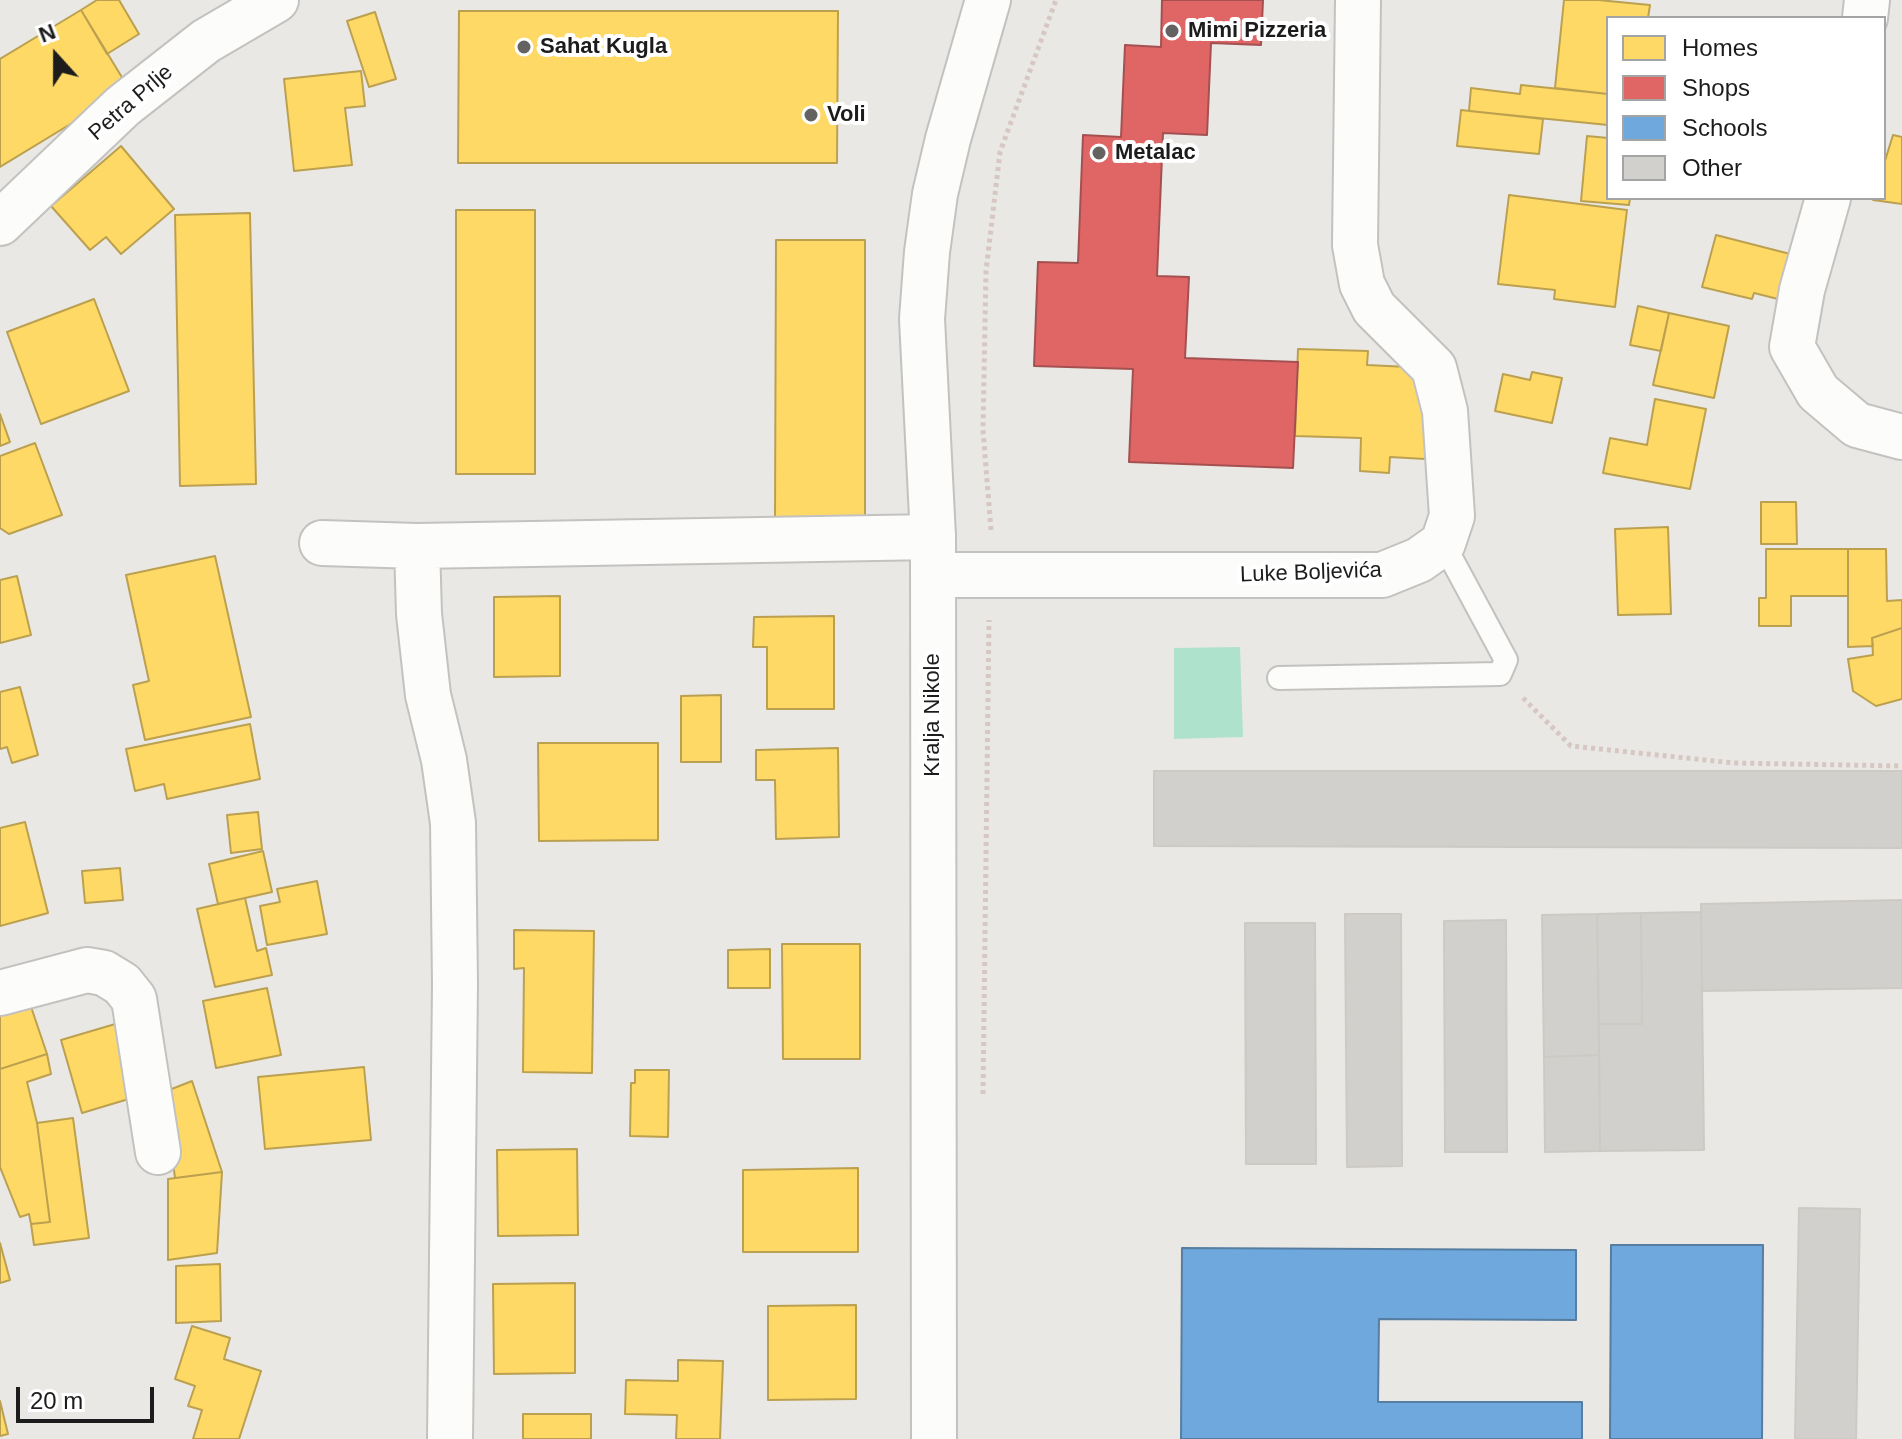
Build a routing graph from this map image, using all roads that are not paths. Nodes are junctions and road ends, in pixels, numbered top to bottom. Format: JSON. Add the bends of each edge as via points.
{"nodes":[{"id":1,"x":276,"y":0,"type":"edge"},
{"id":2,"x":988,"y":0,"type":"edge"},
{"id":3,"x":1358,"y":0,"type":"edge"},
{"id":4,"x":1827,"y":200,"type":"edge"},
{"id":5,"x":0,"y":223,"type":"edge"},
{"id":6,"x":1902,"y":437,"type":"edge"},
{"id":7,"x":322,"y":543,"type":"dead end"},
{"id":8,"x":1443,"y":543,"type":"junction"},
{"id":9,"x":417,"y":546,"type":"junction"},
{"id":10,"x":933,"y":556,"type":"junction"},
{"id":11,"x":1279,"y":678,"type":"dead end"},
{"id":12,"x":0,"y":993,"type":"edge"},
{"id":13,"x":158,"y":1152,"type":"dead end"},
{"id":14,"x":450,"y":1439,"type":"edge"},
{"id":15,"x":934,"y":1439,"type":"edge"}],
"edges":[{"from":1,"to":5,"type":"street","name":"Petra Prlje","via":[[206,41],[123,106]]},
{"from":2,"to":10,"type":"street","name":"Kralja Nikole","via":[[948,139],[927,252],[922,319]]},
{"from":3,"to":8,"type":"street","via":[[1355,245],[1362,284],[1374,308],[1434,368],[1445,411],[1452,516]]},
{"from":4,"to":6,"type":"street","via":[[1792,347],[1818,392],[1857,425]]},
{"from":7,"to":9,"type":"street","name":"Luke Boljevića"},
{"from":8,"to":10,"type":"street","name":"Luke Boljevića","via":[[1382,575]]},
{"from":8,"to":11,"type":"lane","via":[[1506,660],[1500,674]]},
{"from":9,"to":10,"type":"street","name":"Luke Boljevića"},
{"from":9,"to":14,"type":"street","via":[[428,695],[453,823]]},
{"from":10,"to":15,"type":"street","name":"Kralja Nikole"},
{"from":12,"to":13,"type":"street","via":[[87,970],[122,984],[134,999]]}]}
